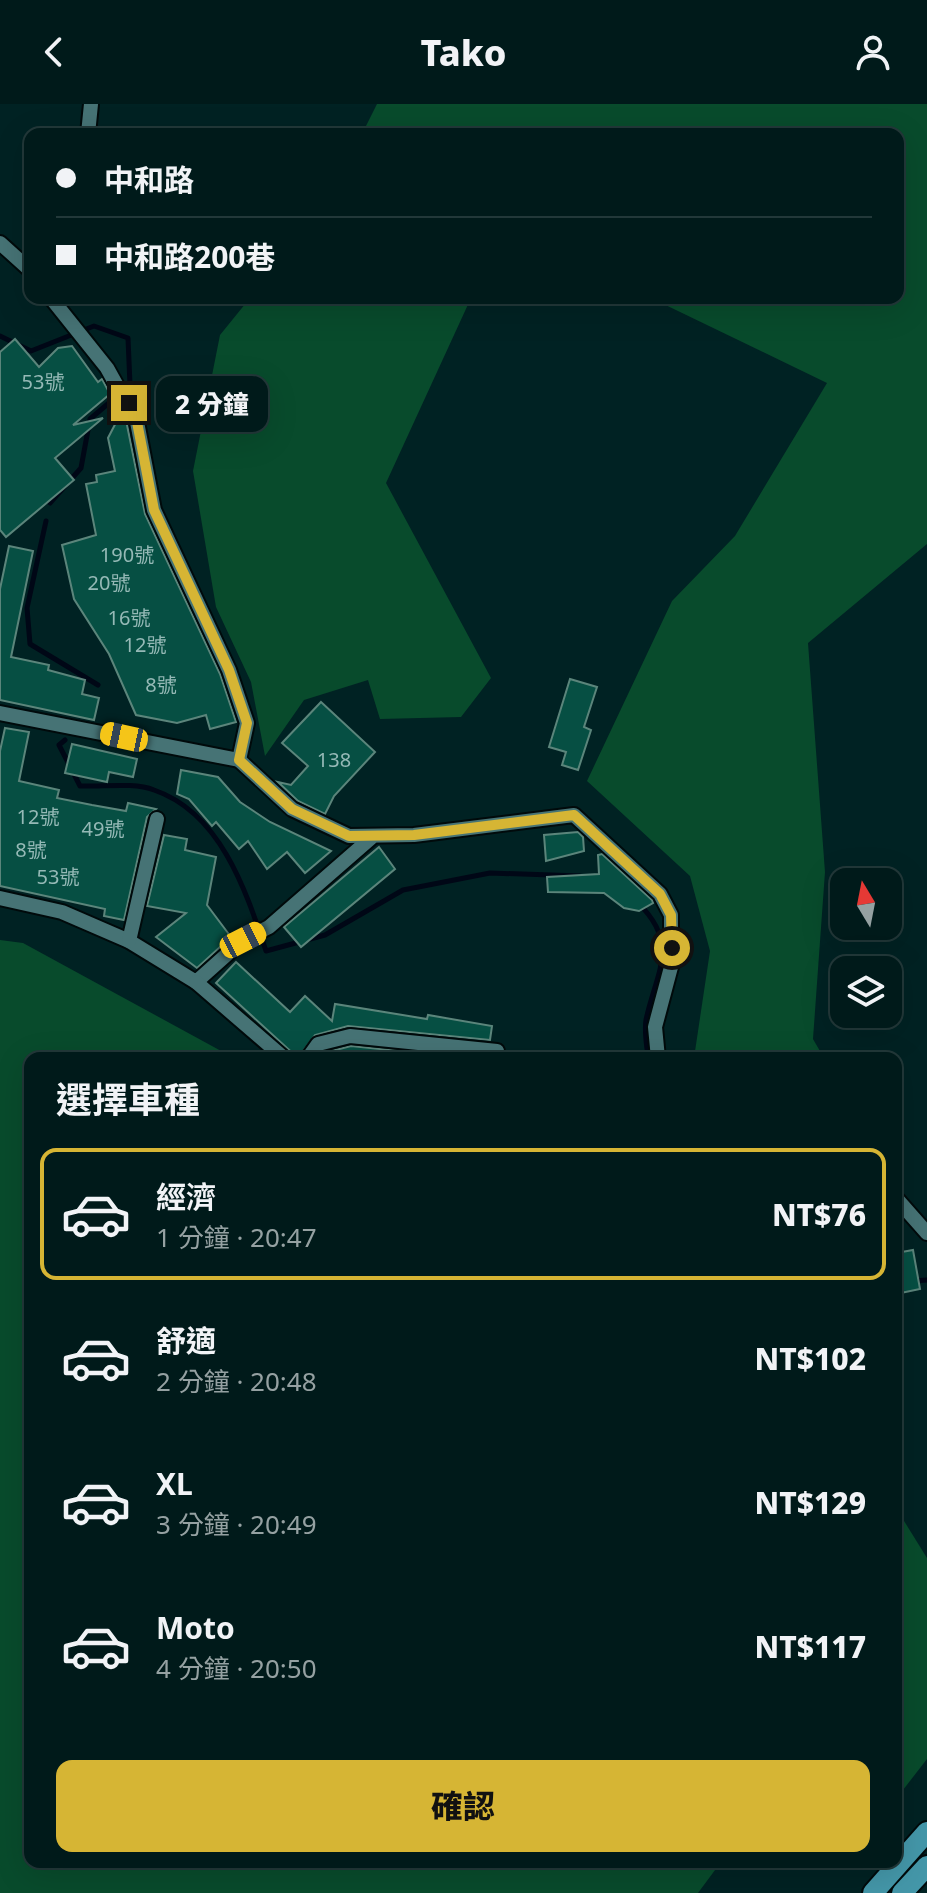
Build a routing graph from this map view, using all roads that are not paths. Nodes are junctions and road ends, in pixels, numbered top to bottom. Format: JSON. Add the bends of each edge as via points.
{"nodes":[{"id":1,"x":91,"y":104,"type":"edge"},
{"id":2,"x":89,"y":128,"type":"edge"},
{"id":3,"x":0,"y":243,"type":"edge"},
{"id":4,"x":24,"y":260,"type":"edge"},
{"id":5,"x":55,"y":304,"type":"edge"},
{"id":6,"x":0,"y":713,"type":"edge"},
{"id":7,"x":239,"y":760,"type":"junction"},
{"id":8,"x":157,"y":819,"type":"dead end"},
{"id":9,"x":371,"y":838,"type":"junction"},
{"id":10,"x":0,"y":898,"type":"edge"},
{"id":11,"x":129,"y":941,"type":"junction"},
{"id":12,"x":196,"y":982,"type":"junction"},
{"id":13,"x":497,"y":1051,"type":"dead end"},
{"id":14,"x":277,"y":1052,"type":"edge"},
{"id":15,"x":312,"y":1052,"type":"edge"},
{"id":16,"x":657,"y":1052,"type":"edge"},
{"id":17,"x":902,"y":1205,"type":"edge"},
{"id":18,"x":927,"y":1233,"type":"edge"},
{"id":19,"x":927,"y":1832,"type":"edge"},
{"id":20,"x":902,"y":1860,"type":"edge"},
{"id":21,"x":927,"y":1866,"type":"edge"},
{"id":22,"x":895,"y":1868,"type":"edge"},
{"id":23,"x":873,"y":1893,"type":"edge"},
{"id":24,"x":902,"y":1893,"type":"edge"}],
"edges":[{"from":1,"to":2,"type":"street"},
{"from":3,"to":4,"type":"street"},
{"from":5,"to":7,"type":"street","via":[[117,383],[137,422],[154,510],[229,670],[247,723]]},
{"from":6,"to":7,"type":"street"},
{"from":7,"to":9,"type":"street","via":[[292,809],[349,836]]},
{"from":8,"to":11,"type":"street"},
{"from":9,"to":12,"type":"street"},
{"from":9,"to":16,"type":"street","via":[[574,815],[660,894],[671,915],[671,967],[655,1027]]},
{"from":10,"to":11,"type":"street","via":[[62,912]]},
{"from":11,"to":12,"type":"street"},
{"from":12,"to":14,"type":"street"},
{"from":13,"to":15,"type":"street","via":[[350,1036],[318,1044]]},
{"from":17,"to":18,"type":"street"},
{"from":19,"to":20,"type":"main road"},
{"from":21,"to":24,"type":"main road"},
{"from":22,"to":23,"type":"main road"}]}
